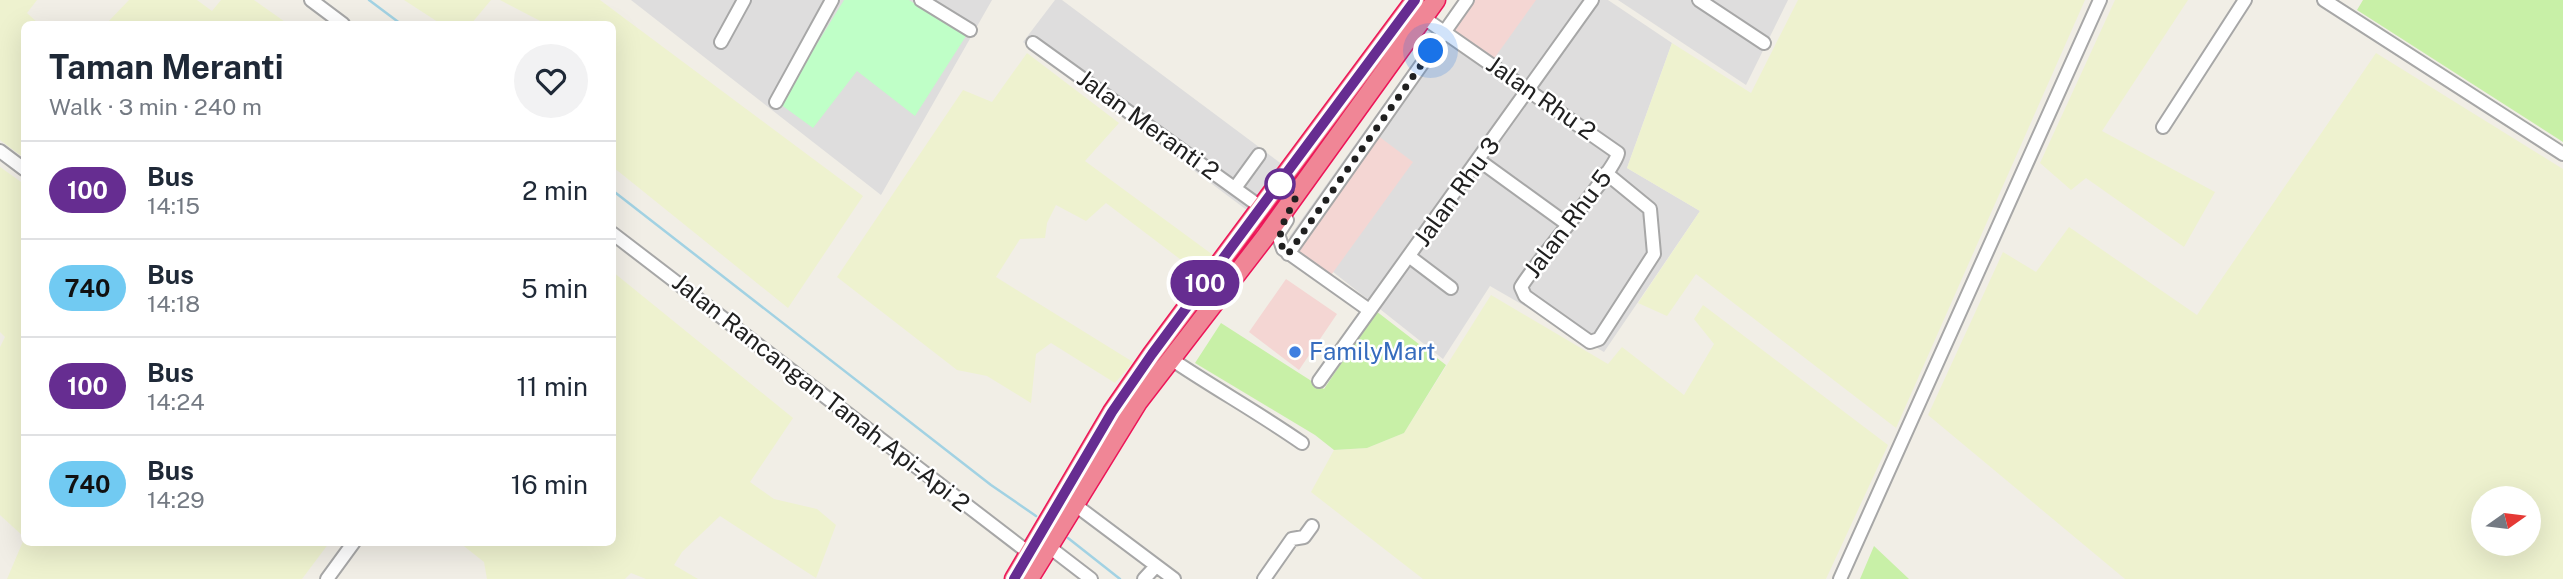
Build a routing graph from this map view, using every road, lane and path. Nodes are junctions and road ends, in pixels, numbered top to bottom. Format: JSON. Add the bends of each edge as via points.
{"nodes":[{"id":1,"x":312,"y":0,"type":"edge"},
{"id":2,"x":744,"y":0,"type":"edge"},
{"id":3,"x":832,"y":0,"type":"edge"},
{"id":4,"x":921,"y":0,"type":"edge"},
{"id":5,"x":1415,"y":0,"type":"edge"},
{"id":6,"x":1436,"y":0,"type":"edge"},
{"id":7,"x":1467,"y":0,"type":"edge"},
{"id":8,"x":1592,"y":0,"type":"edge"},
{"id":9,"x":1699,"y":0,"type":"edge"},
{"id":10,"x":2100,"y":0,"type":"edge"},
{"id":11,"x":2245,"y":0,"type":"edge"},
{"id":12,"x":2324,"y":0,"type":"edge"},
{"id":13,"x":1424,"y":18,"type":"junction"},
{"id":14,"x":339,"y":21,"type":"edge"},
{"id":15,"x":970,"y":30,"type":"dead end"},
{"id":16,"x":1445,"y":31,"type":"junction"},
{"id":17,"x":721,"y":42,"type":"dead end"},
{"id":18,"x":1033,"y":43,"type":"dead end"},
{"id":19,"x":1764,"y":43,"type":"dead end"},
{"id":20,"x":1530,"y":89,"type":"junction"},
{"id":21,"x":776,"y":102,"type":"dead end"},
{"id":22,"x":2163,"y":127,"type":"dead end"},
{"id":23,"x":0,"y":151,"type":"edge"},
{"id":24,"x":2563,"y":154,"type":"edge"},
{"id":25,"x":1259,"y":155,"type":"dead end"},
{"id":26,"x":1617,"y":158,"type":"joint"},
{"id":27,"x":1480,"y":161,"type":"junction"},
{"id":28,"x":21,"y":167,"type":"edge"},
{"id":29,"x":1606,"y":173,"type":"junction"},
{"id":30,"x":1235,"y":188,"type":"junction"},
{"id":31,"x":1297,"y":194,"type":"junction"},
{"id":32,"x":1262,"y":208,"type":"junction"},
{"id":33,"x":1567,"y":224,"type":"junction"},
{"id":34,"x":616,"y":236,"type":"edge"},
{"id":35,"x":1285,"y":252,"type":"junction"},
{"id":36,"x":1410,"y":257,"type":"junction"},
{"id":37,"x":1229,"y":283,"type":"junction"},
{"id":38,"x":1451,"y":288,"type":"dead end"},
{"id":39,"x":1369,"y":310,"type":"junction"},
{"id":40,"x":1171,"y":359,"type":"junction"},
{"id":41,"x":1319,"y":381,"type":"dead end"},
{"id":42,"x":1302,"y":443,"type":"dead end"},
{"id":43,"x":1074,"y":504,"type":"junction"},
{"id":44,"x":1312,"y":526,"type":"dead end"},
{"id":45,"x":351,"y":546,"type":"edge"},
{"id":46,"x":1048,"y":546,"type":"junction"},
{"id":47,"x":1029,"y":553,"type":"junction"},
{"id":48,"x":1156,"y":566,"type":"junction"},
{"id":49,"x":327,"y":579,"type":"edge"},
{"id":50,"x":1014,"y":579,"type":"edge"},
{"id":51,"x":1029,"y":579,"type":"edge"},
{"id":52,"x":1091,"y":579,"type":"edge"},
{"id":53,"x":1144,"y":579,"type":"edge"},
{"id":54,"x":1174,"y":579,"type":"edge"},
{"id":55,"x":1264,"y":579,"type":"edge"},
{"id":56,"x":1840,"y":579,"type":"edge"}],
"edges":[{"from":1,"to":14,"type":"street"},
{"from":2,"to":17,"type":"street"},
{"from":3,"to":21,"type":"street"},
{"from":4,"to":15,"type":"street"},
{"from":5,"to":32,"type":"highway"},
{"from":6,"to":13,"type":"highway"},
{"from":7,"to":16,"type":"street"},
{"from":8,"to":20,"type":"street","name":"Jalan Rhu 3"},
{"from":9,"to":19,"type":"street"},
{"from":10,"to":56,"type":"street"},
{"from":11,"to":22,"type":"street"},
{"from":12,"to":24,"type":"street"},
{"from":13,"to":16,"type":"street","name":"Jalan Rhu 2"},
{"from":13,"to":31,"type":"highway"},
{"from":16,"to":20,"type":"street","name":"Jalan Rhu 2"},
{"from":16,"to":35,"type":"street"},
{"from":18,"to":30,"type":"street","name":"Jalan Meranti 2"},
{"from":20,"to":26,"type":"street","name":"Jalan Rhu 2","via":[[1615,149]]},
{"from":20,"to":27,"type":"street","name":"Jalan Rhu 3"},
{"from":23,"to":28,"type":"street"},
{"from":25,"to":30,"type":"street"},
{"from":26,"to":29,"type":"street","name":"Jalan Rhu 5"},
{"from":27,"to":33,"type":"street"},
{"from":27,"to":36,"type":"street","name":"Jalan Rhu 3"},
{"from":29,"to":33,"type":"street","name":"Jalan Rhu 5"},
{"from":29,"to":33,"type":"street","name":"Jalan Rhu 5","via":[[1650,209],[1654,254],[1599,339],[1587,341],[1521,291]]},
{"from":30,"to":32,"type":"street","name":"Jalan Meranti 2"},
{"from":31,"to":35,"type":"street","via":[[1278,234]]},
{"from":31,"to":37,"type":"highway"},
{"from":32,"to":47,"type":"highway","via":[[1112,412]]},
{"from":34,"to":47,"type":"street","name":"Jalan Rancangan Tanah Api-Api 2"},
{"from":35,"to":37,"type":"street","via":[[1263,252],[1245,275]]},
{"from":35,"to":39,"type":"street"},
{"from":36,"to":38,"type":"street"},
{"from":36,"to":39,"type":"street","name":"Jalan Rhu 3"},
{"from":37,"to":40,"type":"highway"},
{"from":39,"to":41,"type":"street","name":"Jalan Rhu 3"},
{"from":40,"to":42,"type":"street"},
{"from":40,"to":43,"type":"highway","via":[[1138,402]]},
{"from":43,"to":46,"type":"highway"},
{"from":43,"to":48,"type":"street"},
{"from":44,"to":55,"type":"street","via":[[1304,537],[1292,539]]},
{"from":45,"to":49,"type":"street"},
{"from":46,"to":51,"type":"highway"},
{"from":46,"to":52,"type":"street"},
{"from":47,"to":50,"type":"highway"},
{"from":48,"to":53,"type":"street"},
{"from":48,"to":54,"type":"street"}]}
